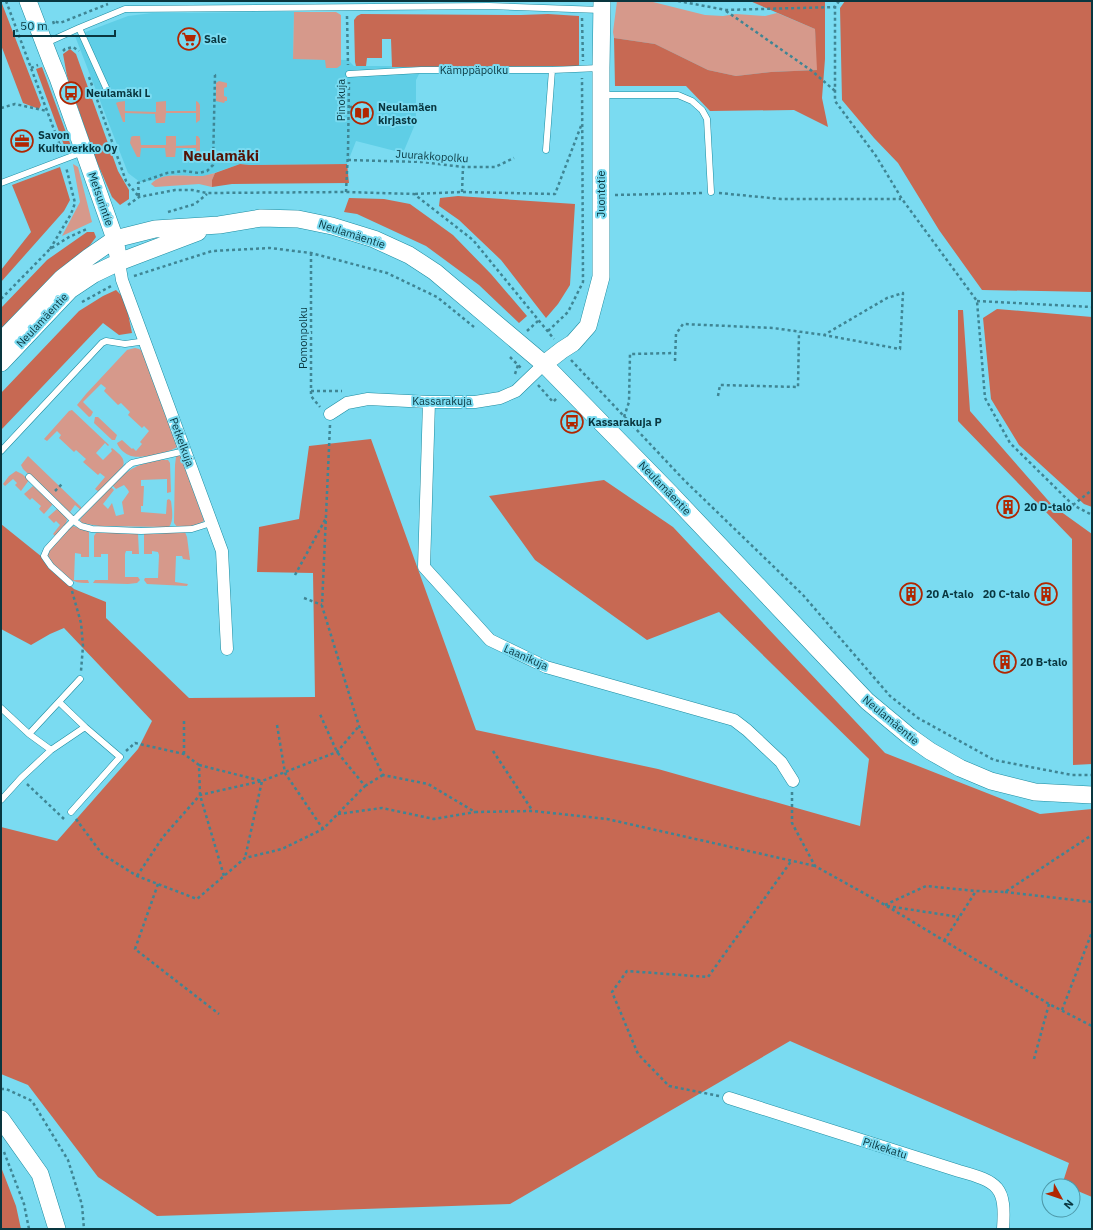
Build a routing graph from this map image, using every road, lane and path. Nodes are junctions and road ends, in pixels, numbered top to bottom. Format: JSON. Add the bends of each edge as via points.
{"nodes":[{"id":1,"x":6,"y":1,"type":"edge"},
{"id":2,"x":28,"y":1,"type":"edge"},
{"id":3,"x":678,"y":1,"type":"edge"},
{"id":4,"x":839,"y":1,"type":"edge"},
{"id":5,"x":602,"y":5,"type":"edge"},
{"id":6,"x":835,"y":7,"type":"junction"},
{"id":7,"x":347,"y":8,"type":"junction"},
{"id":8,"x":582,"y":10,"type":"junction"},
{"id":9,"x":726,"y":10,"type":"junction"},
{"id":10,"x":79,"y":28,"type":"junction"},
{"id":11,"x":45,"y":44,"type":"junction"},
{"id":12,"x":80,"y":52,"type":"dead end"},
{"id":13,"x":51,"y":61,"type":"junction"},
{"id":14,"x":600,"y":68,"type":"junction"},
{"id":15,"x":583,"y":69,"type":"junction"},
{"id":16,"x":552,"y":70,"type":"junction"},
{"id":17,"x":88,"y":73,"type":"dead end"},
{"id":18,"x":213,"y":74,"type":"dead end"},
{"id":19,"x":348,"y":74,"type":"junction"},
{"id":20,"x":835,"y":91,"type":"junction"},
{"id":21,"x":108,"y":92,"type":"dead end"},
{"id":22,"x":601,"y":95,"type":"junction"},
{"id":23,"x":349,"y":106,"type":"junction"},
{"id":24,"x":354,"y":106,"type":"dead end"},
{"id":25,"x":1,"y":108,"type":"edge"},
{"id":26,"x":47,"y":111,"type":"junction"},
{"id":27,"x":582,"y":125,"type":"junction"},
{"id":28,"x":546,"y":150,"type":"dead end"},
{"id":29,"x":84,"y":152,"type":"junction"},
{"id":30,"x":514,"y":158,"type":"dead end"},
{"id":31,"x":64,"y":159,"type":"junction"},
{"id":32,"x":348,"y":160,"type":"junction"},
{"id":33,"x":463,"y":167,"type":"junction"},
{"id":34,"x":1,"y":183,"type":"edge"},
{"id":35,"x":346,"y":192,"type":"dead end"},
{"id":36,"x":462,"y":192,"type":"junction"},
{"id":37,"x":711,"y":192,"type":"junction"},
{"id":38,"x":414,"y":194,"type":"dead end"},
{"id":39,"x":614,"y":195,"type":"dead end"},
{"id":40,"x":902,"y":199,"type":"junction"},
{"id":41,"x":219,"y":225,"type":"junction"},
{"id":42,"x":87,"y":229,"type":"dead end"},
{"id":43,"x":116,"y":239,"type":"junction"},
{"id":44,"x":50,"y":249,"type":"junction"},
{"id":45,"x":311,"y":253,"type":"junction"},
{"id":46,"x":119,"y":262,"type":"junction"},
{"id":47,"x":122,"y":280,"type":"junction"},
{"id":48,"x":1,"y":299,"type":"edge"},
{"id":49,"x":976,"y":301,"type":"junction"},
{"id":50,"x":81,"y":302,"type":"dead end"},
{"id":51,"x":1092,"y":307,"type":"edge"},
{"id":52,"x":474,"y":327,"type":"dead end"},
{"id":53,"x":548,"y":331,"type":"dead end"},
{"id":54,"x":799,"y":332,"type":"junction"},
{"id":55,"x":824,"y":335,"type":"junction"},
{"id":56,"x":1,"y":341,"type":"edge"},
{"id":57,"x":146,"y":341,"type":"junction"},
{"id":58,"x":676,"y":353,"type":"junction"},
{"id":59,"x":509,"y":356,"type":"dead end"},
{"id":60,"x":676,"y":361,"type":"dead end"},
{"id":61,"x":1,"y":363,"type":"edge"},
{"id":62,"x":544,"y":364,"type":"junction"},
{"id":63,"x":531,"y":378,"type":"junction"},
{"id":64,"x":568,"y":389,"type":"junction"},
{"id":65,"x":718,"y":396,"type":"dead end"},
{"id":66,"x":429,"y":402,"type":"junction"},
{"id":67,"x":330,"y":414,"type":"junction"},
{"id":68,"x":624,"y":417,"type":"dead end"},
{"id":69,"x":1,"y":451,"type":"edge"},
{"id":70,"x":185,"y":451,"type":"junction"},
{"id":71,"x":28,"y":476,"type":"dead end"},
{"id":72,"x":1092,"y":490,"type":"edge"},
{"id":73,"x":1073,"y":505,"type":"junction"},
{"id":74,"x":1092,"y":515,"type":"edge"},
{"id":75,"x":326,"y":518,"type":"junction"},
{"id":76,"x":74,"y":521,"type":"junction"},
{"id":77,"x":211,"y":523,"type":"junction"},
{"id":78,"x":295,"y":575,"type":"dead end"},
{"id":79,"x":70,"y":583,"type":"joint"},
{"id":80,"x":304,"y":598,"type":"dead end"},
{"id":81,"x":322,"y":606,"type":"junction"},
{"id":82,"x":227,"y":649,"type":"dead end"},
{"id":83,"x":80,"y":679,"type":"joint"},
{"id":84,"x":59,"y":702,"type":"junction"},
{"id":85,"x":1,"y":709,"type":"edge"},
{"id":86,"x":319,"y":712,"type":"dead end"},
{"id":87,"x":184,"y":718,"type":"dead end"},
{"id":88,"x":277,"y":725,"type":"dead end"},
{"id":89,"x":359,"y":726,"type":"junction"},
{"id":90,"x":85,"y":727,"type":"junction"},
{"id":91,"x":29,"y":734,"type":"junction"},
{"id":92,"x":51,"y":750,"type":"junction"},
{"id":93,"x":493,"y":751,"type":"dead end"},
{"id":94,"x":336,"y":752,"type":"junction"},
{"id":95,"x":184,"y":754,"type":"junction"},
{"id":96,"x":120,"y":757,"type":"junction"},
{"id":97,"x":199,"y":766,"type":"junction"},
{"id":98,"x":285,"y":773,"type":"junction"},
{"id":99,"x":383,"y":775,"type":"junction"},
{"id":100,"x":21,"y":778,"type":"junction"},
{"id":101,"x":262,"y":781,"type":"junction"},
{"id":102,"x":793,"y":781,"type":"joint"},
{"id":103,"x":365,"y":786,"type":"junction"},
{"id":104,"x":200,"y":794,"type":"junction"},
{"id":105,"x":1092,"y":794,"type":"edge"},
{"id":106,"x":1,"y":800,"type":"edge"},
{"id":107,"x":533,"y":810,"type":"junction"},
{"id":108,"x":71,"y":812,"type":"junction"},
{"id":109,"x":475,"y":812,"type":"junction"},
{"id":110,"x":337,"y":814,"type":"junction"},
{"id":111,"x":323,"y":829,"type":"junction"},
{"id":112,"x":1092,"y":835,"type":"edge"},
{"id":113,"x":246,"y":858,"type":"junction"},
{"id":114,"x":792,"y":860,"type":"junction"},
{"id":115,"x":815,"y":866,"type":"junction"},
{"id":116,"x":137,"y":876,"type":"junction"},
{"id":117,"x":224,"y":876,"type":"junction"},
{"id":118,"x":158,"y":884,"type":"junction"},
{"id":119,"x":976,"y":891,"type":"junction"},
{"id":120,"x":1005,"y":892,"type":"junction"},
{"id":121,"x":1092,"y":902,"type":"edge"},
{"id":122,"x":885,"y":905,"type":"junction"},
{"id":123,"x":959,"y":917,"type":"junction"},
{"id":124,"x":1092,"y":932,"type":"edge"},
{"id":125,"x":944,"y":941,"type":"junction"},
{"id":126,"x":1049,"y":1004,"type":"junction"},
{"id":127,"x":1062,"y":1010,"type":"junction"},
{"id":128,"x":219,"y":1014,"type":"dead end"},
{"id":129,"x":1092,"y":1026,"type":"edge"},
{"id":130,"x":1034,"y":1059,"type":"dead end"},
{"id":131,"x":1,"y":1089,"type":"edge"},
{"id":132,"x":729,"y":1098,"type":"joint"},
{"id":133,"x":1,"y":1119,"type":"edge"},
{"id":134,"x":1,"y":1146,"type":"edge"},
{"id":135,"x":29,"y":1229,"type":"edge"},
{"id":136,"x":57,"y":1229,"type":"edge"},
{"id":137,"x":84,"y":1229,"type":"edge"},
{"id":138,"x":1003,"y":1229,"type":"edge"}],
"edges":[{"from":1,"to":26,"type":"path"},
{"from":2,"to":11,"type":"street","name":"Metsurintie"},
{"from":3,"to":9,"type":"path"},
{"from":4,"to":6,"type":"path"},
{"from":5,"to":8,"type":"lane"},
{"from":5,"to":14,"type":"street","name":"Juontotie"},
{"from":6,"to":9,"type":"path"},
{"from":6,"to":20,"type":"path"},
{"from":7,"to":8,"type":"lane","via":[[489,6]]},
{"from":7,"to":10,"type":"lane","via":[[126,9]]},
{"from":7,"to":19,"type":"path","name":"Pinokuja"},
{"from":8,"to":15,"type":"path"},
{"from":9,"to":20,"type":"path","via":[[812,71]]},
{"from":10,"to":11,"type":"lane"},
{"from":10,"to":21,"type":"lane"},
{"from":11,"to":13,"type":"street","name":"Metsurintie"},
{"from":12,"to":13,"type":"path","via":[[73,47],[65,49],[60,58]]},
{"from":13,"to":29,"type":"street","name":"Metsurintie"},
{"from":14,"to":15,"type":"lane","name":"Kämppäpolku"},
{"from":14,"to":22,"type":"street","name":"Juontotie"},
{"from":15,"to":16,"type":"lane","name":"Kämppäpolku"},
{"from":15,"to":27,"type":"path"},
{"from":16,"to":19,"type":"lane","name":"Kämppäpolku","via":[[421,70]]},
{"from":16,"to":28,"type":"lane"},
{"from":17,"to":18,"type":"path","via":[[126,181],[139,196],[138,183],[167,173],[208,172],[214,165]]},
{"from":19,"to":23,"type":"path","name":"Pinokuja"},
{"from":20,"to":40,"type":"path","via":[[835,102],[876,156]]},
{"from":22,"to":37,"type":"lane","via":[[678,94],[692,101],[707,119]]},
{"from":22,"to":62,"type":"street","name":"Juontotie","via":[[601,277],[588,326],[572,343]]},
{"from":23,"to":24,"type":"path"},
{"from":23,"to":32,"type":"path","name":"Pinokuja"},
{"from":25,"to":26,"type":"path","via":[[16,104]]},
{"from":26,"to":31,"type":"path"},
{"from":27,"to":36,"type":"path","via":[[555,194]]},
{"from":27,"to":53,"type":"path","via":[[583,282],[568,312]]},
{"from":29,"to":31,"type":"lane"},
{"from":29,"to":43,"type":"street","name":"Metsurintie"},
{"from":30,"to":33,"type":"path","name":"Juurakkopolku","via":[[495,167]]},
{"from":31,"to":34,"type":"lane"},
{"from":31,"to":44,"type":"path","via":[[75,203]]},
{"from":32,"to":33,"type":"path","name":"Juurakkopolku","via":[[422,162]]},
{"from":32,"to":35,"type":"path","name":"Pinokuja"},
{"from":33,"to":36,"type":"path"},
{"from":36,"to":38,"type":"path"},
{"from":37,"to":39,"type":"path"},
{"from":37,"to":40,"type":"path","via":[[781,199]]},
{"from":40,"to":49,"type":"path"},
{"from":41,"to":43,"type":"street","name":"Neulamäentie","via":[[155,230]]},
{"from":41,"to":46,"type":"street","name":"Neulamäentie"},
{"from":41,"to":62,"type":"street","name":"Neulamäentie","via":[[261,218],[298,219],[374,239],[409,255],[435,272]]},
{"from":42,"to":44,"type":"path"},
{"from":43,"to":46,"type":"street","name":"Petkelkuja"},
{"from":43,"to":56,"type":"street","name":"Neulamäentie","via":[[62,278]]},
{"from":44,"to":48,"type":"path"},
{"from":45,"to":47,"type":"path","via":[[270,248],[212,251]]},
{"from":45,"to":52,"type":"path","via":[[387,274],[437,297]]},
{"from":45,"to":67,"type":"path","name":"Pomonpolku","via":[[311,396],[318,406]]},
{"from":46,"to":47,"type":"street","name":"Petkelkuja"},
{"from":46,"to":61,"type":"street","name":"Neulamäentie","via":[[70,290]]},
{"from":47,"to":50,"type":"path"},
{"from":47,"to":57,"type":"street","name":"Petkelkuja"},
{"from":49,"to":51,"type":"path"},
{"from":49,"to":73,"type":"path","via":[[985,398],[1010,443]]},
{"from":54,"to":55,"type":"path"},
{"from":54,"to":58,"type":"path","via":[[773,328],[683,324],[676,334]]},
{"from":54,"to":65,"type":"path","via":[[798,387],[720,385]]},
{"from":55,"to":55,"type":"path","via":[[900,349],[903,293],[886,298]]},
{"from":57,"to":69,"type":"lane","via":[[125,344],[106,341],[102,344]]},
{"from":57,"to":70,"type":"street","name":"Petkelkuja"},
{"from":58,"to":60,"type":"path"},
{"from":58,"to":68,"type":"path","via":[[630,354],[629,402]]},
{"from":59,"to":63,"type":"path"},
{"from":62,"to":63,"type":"street","name":"Kassarakuja"},
{"from":62,"to":64,"type":"street","name":"Neulamäentie"},
{"from":63,"to":64,"type":"path","via":[[553,402]]},
{"from":63,"to":66,"type":"street","name":"Kassarakuja","via":[[516,391],[500,398],[475,402]]},
{"from":64,"to":105,"type":"street","name":"Neulamäentie","via":[[867,701],[909,736],[960,768],[991,781],[1035,792]]},
{"from":66,"to":67,"type":"street","name":"Kassarakuja","via":[[368,399],[347,403]]},
{"from":66,"to":102,"type":"street","name":"Laanikuja","via":[[424,567],[490,640],[546,667],[734,720],[781,762]]},
{"from":67,"to":75,"type":"path"},
{"from":70,"to":76,"type":"lane","via":[[132,463]]},
{"from":70,"to":77,"type":"street","name":"Petkelkuja"},
{"from":71,"to":76,"type":"lane"},
{"from":72,"to":73,"type":"path"},
{"from":73,"to":74,"type":"path"},
{"from":75,"to":78,"type":"path"},
{"from":75,"to":81,"type":"path"},
{"from":76,"to":77,"type":"lane","via":[[81,526],[92,528],[141,531],[192,529]]},
{"from":76,"to":79,"type":"lane","via":[[44,556]]},
{"from":77,"to":82,"type":"street","name":"Petkelkuja","via":[[222,551]]},
{"from":79,"to":83,"type":"path","via":[[81,623],[84,646]]},
{"from":80,"to":81,"type":"path"},
{"from":81,"to":89,"type":"path"},
{"from":83,"to":84,"type":"lane"},
{"from":84,"to":90,"type":"lane"},
{"from":84,"to":91,"type":"lane"},
{"from":85,"to":91,"type":"lane"},
{"from":86,"to":94,"type":"path"},
{"from":87,"to":95,"type":"path"},
{"from":88,"to":98,"type":"path"},
{"from":89,"to":94,"type":"path"},
{"from":89,"to":99,"type":"path"},
{"from":90,"to":92,"type":"lane"},
{"from":90,"to":96,"type":"lane"},
{"from":91,"to":92,"type":"lane"},
{"from":92,"to":100,"type":"lane"},
{"from":93,"to":107,"type":"path"},
{"from":94,"to":98,"type":"path"},
{"from":94,"to":103,"type":"path"},
{"from":95,"to":96,"type":"path","via":[[135,742]]},
{"from":95,"to":97,"type":"path"},
{"from":96,"to":108,"type":"lane"},
{"from":97,"to":101,"type":"path"},
{"from":97,"to":104,"type":"path"},
{"from":98,"to":101,"type":"path"},
{"from":98,"to":111,"type":"path"},
{"from":99,"to":103,"type":"path"},
{"from":99,"to":109,"type":"path","via":[[428,784]]},
{"from":100,"to":106,"type":"lane"},
{"from":100,"to":108,"type":"path","via":[[63,819]]},
{"from":101,"to":104,"type":"path"},
{"from":101,"to":113,"type":"path"},
{"from":102,"to":115,"type":"path","via":[[792,824]]},
{"from":103,"to":110,"type":"path"},
{"from":104,"to":116,"type":"path","via":[[163,837]]},
{"from":104,"to":117,"type":"path"},
{"from":107,"to":109,"type":"path"},
{"from":107,"to":114,"type":"path","via":[[607,819]]},
{"from":108,"to":116,"type":"path","via":[[102,854]]},
{"from":109,"to":110,"type":"path","via":[[434,819],[382,808]]},
{"from":110,"to":111,"type":"path"},
{"from":111,"to":113,"type":"path","via":[[282,849]]},
{"from":112,"to":120,"type":"path"},
{"from":113,"to":117,"type":"path"},
{"from":114,"to":115,"type":"path"},
{"from":114,"to":132,"type":"path","via":[[708,976],[627,971],[612,992],[638,1054],[669,1086]]},
{"from":115,"to":122,"type":"path"},
{"from":116,"to":118,"type":"path"},
{"from":117,"to":118,"type":"path","via":[[197,899]]},
{"from":118,"to":128,"type":"path","via":[[135,949]]},
{"from":119,"to":120,"type":"path"},
{"from":119,"to":122,"type":"path","via":[[926,886]]},
{"from":119,"to":123,"type":"path"},
{"from":120,"to":121,"type":"path"},
{"from":122,"to":123,"type":"path"},
{"from":122,"to":125,"type":"path"},
{"from":123,"to":125,"type":"path"},
{"from":124,"to":127,"type":"path"},
{"from":125,"to":126,"type":"path"},
{"from":126,"to":127,"type":"path"},
{"from":126,"to":130,"type":"path"},
{"from":127,"to":129,"type":"path"},
{"from":131,"to":137,"type":"path","via":[[6,1088],[32,1101],[68,1160],[82,1205]]},
{"from":132,"to":138,"type":"street","name":"Pilkekatu","via":[[980,1177],[995,1186],[1002,1195]]},
{"from":133,"to":136,"type":"street","via":[[40,1174]]},
{"from":134,"to":135,"type":"path","via":[[24,1204]]}]}
